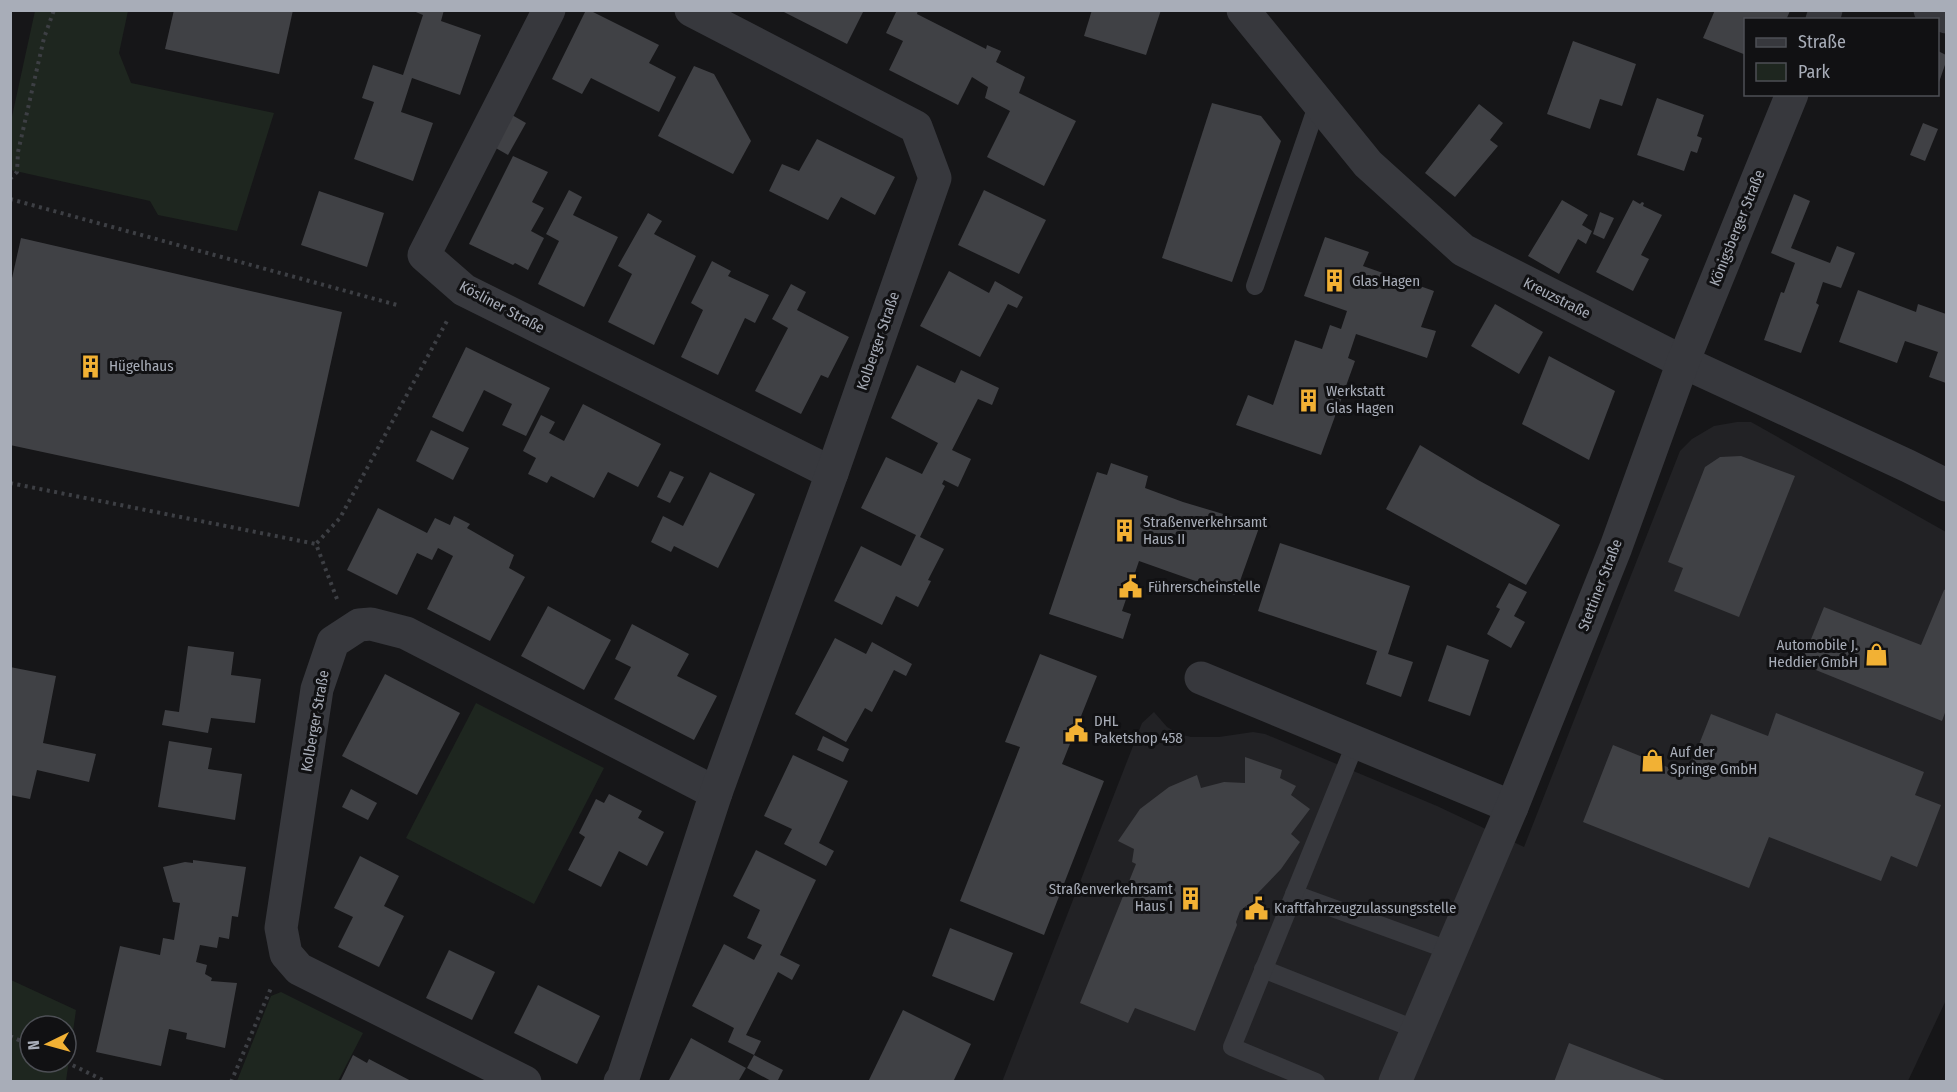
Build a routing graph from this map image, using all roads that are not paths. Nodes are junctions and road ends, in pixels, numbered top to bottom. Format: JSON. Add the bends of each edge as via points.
{"nodes":[{"id":1,"x":549,"y":10,"type":"edge"},
{"id":2,"x":691,"y":10,"type":"edge"},
{"id":3,"x":1243,"y":10,"type":"edge"},
{"id":4,"x":1930,"y":10,"type":"edge"},
{"id":5,"x":1947,"y":17,"type":"edge"},
{"id":6,"x":1790,"y":96,"type":"edge"},
{"id":7,"x":1318,"y":103,"type":"junction"},
{"id":8,"x":1255,"y":286,"type":"dead end"},
{"id":9,"x":1683,"y":362,"type":"junction"},
{"id":10,"x":832,"y":473,"type":"junction"},
{"id":11,"x":1947,"y":485,"type":"edge"},
{"id":12,"x":1201,"y":678,"type":"dead end"},
{"id":13,"x":1356,"y":742,"type":"junction"},
{"id":14,"x":716,"y":793,"type":"junction"},
{"id":15,"x":1512,"y":807,"type":"junction"},
{"id":16,"x":1294,"y":894,"type":"junction"},
{"id":17,"x":1451,"y":951,"type":"junction"},
{"id":18,"x":1263,"y":969,"type":"junction"},
{"id":19,"x":1417,"y":1030,"type":"junction"},
{"id":20,"x":525,"y":1082,"type":"edge"},
{"id":21,"x":620,"y":1082,"type":"edge"},
{"id":22,"x":1316,"y":1082,"type":"edge"},
{"id":23,"x":1395,"y":1082,"type":"edge"}],
"edges":[{"from":1,"to":10,"type":"street","name":"Kösliner Straße","via":[[424,255],[464,290]]},
{"from":2,"to":10,"type":"street","name":"Kolberger Straße","via":[[916,127],[935,178]]},
{"from":3,"to":7,"type":"street","name":"Kreuzstraße"},
{"from":4,"to":5,"type":"street"},
{"from":6,"to":9,"type":"street","name":"Königsberger Straße"},
{"from":7,"to":8,"type":"lane"},
{"from":7,"to":9,"type":"street","name":"Kreuzstraße","via":[[1368,164],[1463,250]]},
{"from":9,"to":11,"type":"street","name":"Kreuzstraße"},
{"from":9,"to":15,"type":"street","name":"Stettiner Straße","via":[[1616,547]]},
{"from":10,"to":14,"type":"street","name":"Kolberger Straße"},
{"from":12,"to":13,"type":"street"},
{"from":13,"to":15,"type":"street"},
{"from":13,"to":16,"type":"lane"},
{"from":14,"to":20,"type":"street","name":"Kolberger Straße","via":[[406,633],[359,625],[333,642],[317,689],[281,928],[286,954],[299,969]]},
{"from":14,"to":21,"type":"street","name":"Kolberger Straße"},
{"from":15,"to":17,"type":"street","name":"Stettiner Straße"},
{"from":16,"to":17,"type":"lane"},
{"from":16,"to":18,"type":"lane"},
{"from":17,"to":19,"type":"street","name":"Stettiner Straße"},
{"from":18,"to":19,"type":"lane"},
{"from":18,"to":22,"type":"lane","via":[[1232,1047]]},
{"from":19,"to":23,"type":"street","name":"Stettiner Straße"}]}
